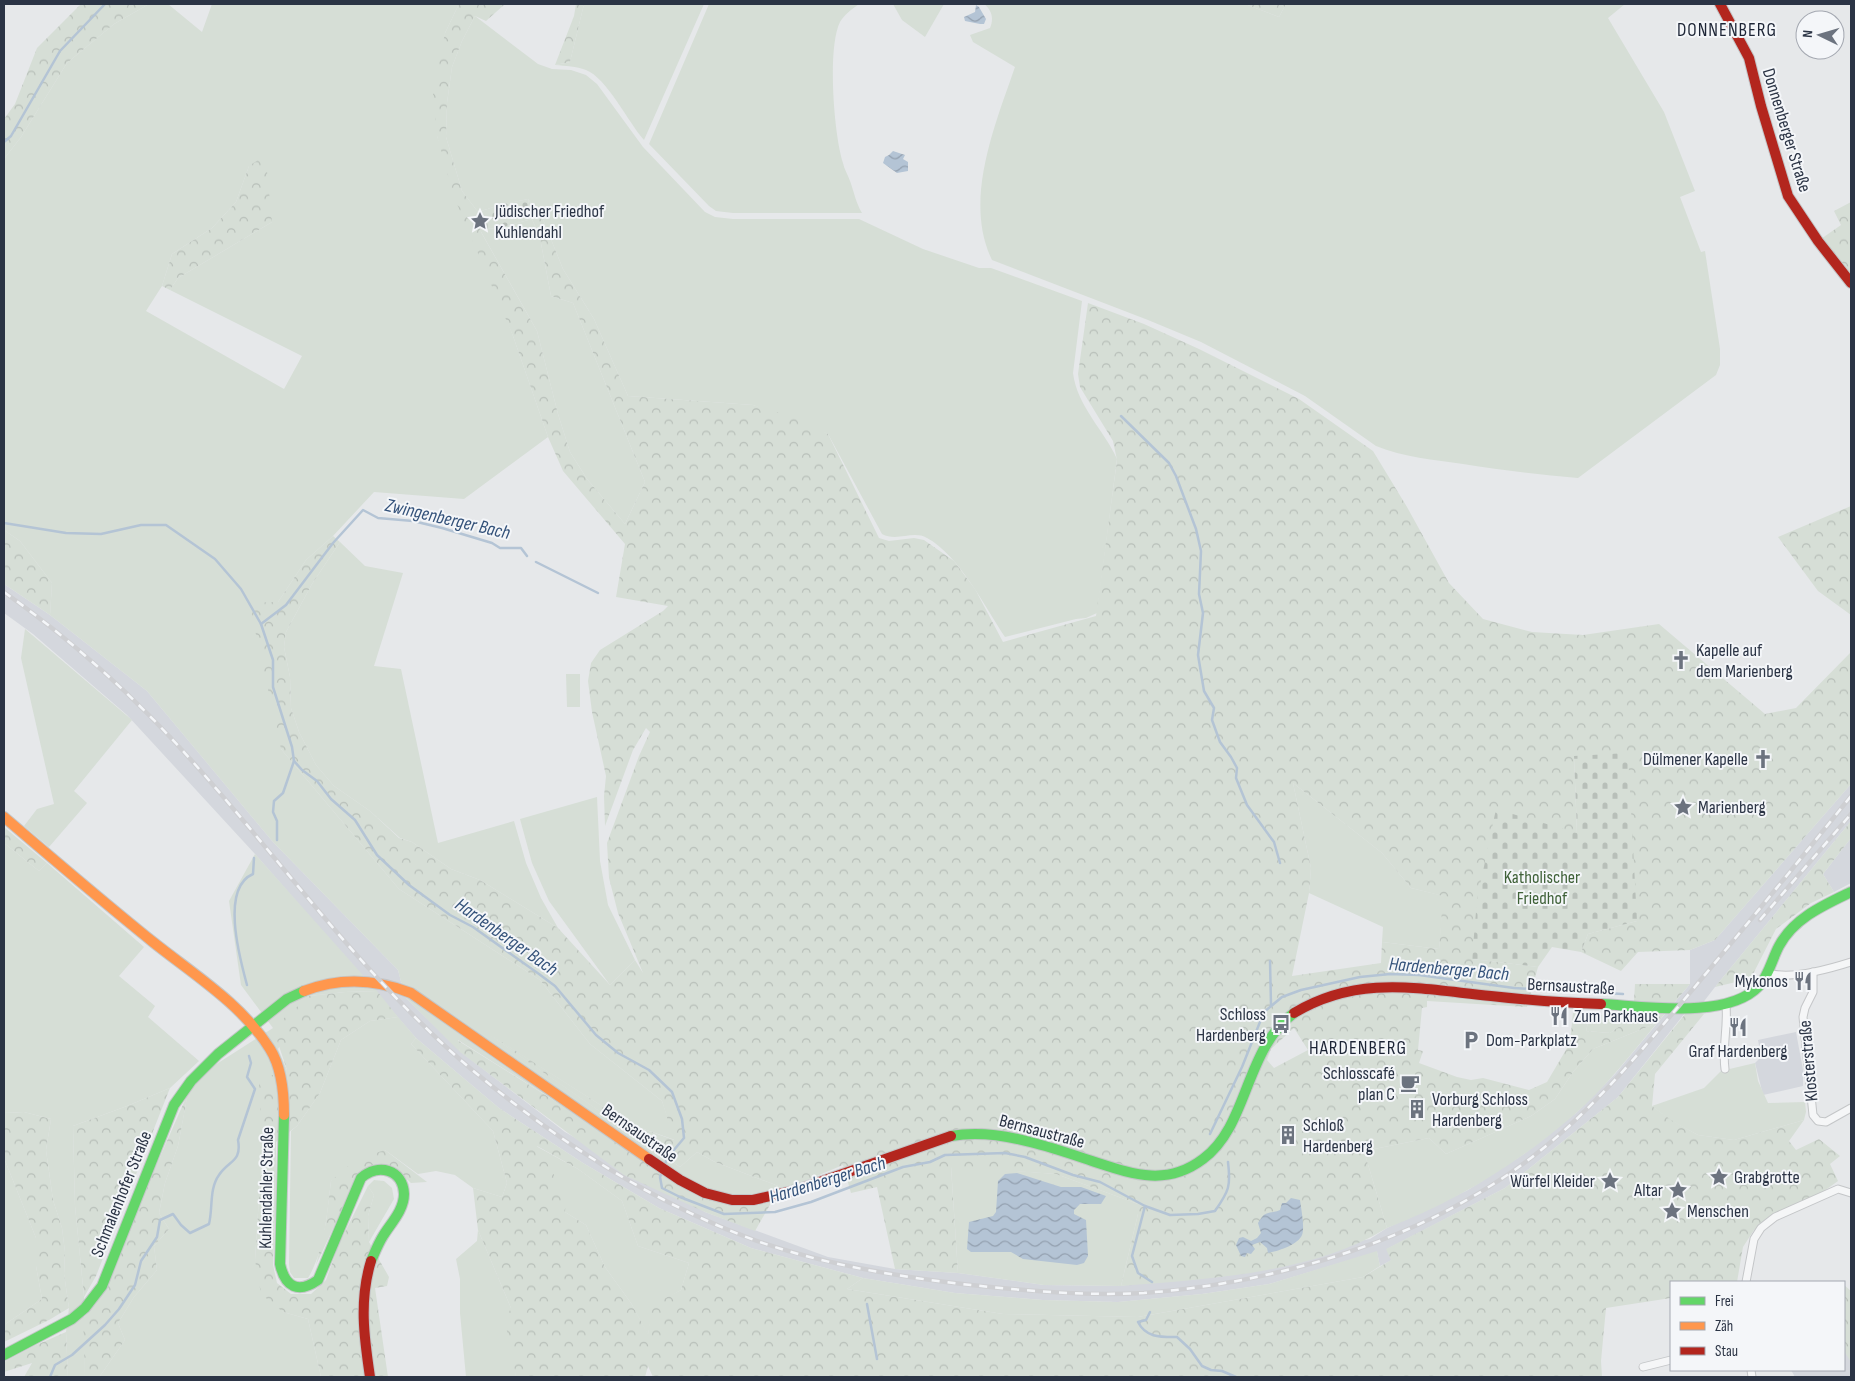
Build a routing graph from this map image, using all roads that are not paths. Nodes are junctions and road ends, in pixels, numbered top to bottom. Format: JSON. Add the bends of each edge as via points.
{"nodes":[{"id":1,"x":1720,"y":4,"type":"edge"},
{"id":2,"x":1851,"y":283,"type":"edge"},
{"id":3,"x":4,"y":818,"type":"edge"},
{"id":4,"x":1851,"y":892,"type":"edge"},
{"id":5,"x":1851,"y":962,"type":"edge"},
{"id":6,"x":1769,"y":972,"type":"junction"},
{"id":7,"x":1812,"y":972,"type":"junction"},
{"id":8,"x":1726,"y":1005,"type":"junction"},
{"id":9,"x":253,"y":1027,"type":"junction"},
{"id":10,"x":1725,"y":1069,"type":"dead end"},
{"id":11,"x":1851,"y":1108,"type":"edge"},
{"id":12,"x":1851,"y":1193,"type":"edge"},
{"id":13,"x":1746,"y":1281,"type":"edge"},
{"id":14,"x":4,"y":1355,"type":"edge"},
{"id":15,"x":1670,"y":1360,"type":"edge"},
{"id":16,"x":1642,"y":1367,"type":"dead end"},
{"id":17,"x":370,"y":1377,"type":"edge"}],
"edges":[{"from":1,"to":2,"type":"main road","name":"Donnenberger Straße","via":[[1749,58],[1788,196]]},
{"from":3,"to":9,"type":"main road","name":"Kuhlendahler Straße","via":[[221,996]]},
{"from":4,"to":6,"type":"main road","name":"Bernsaustraße","via":[[1816,910],[1792,928],[1781,942]]},
{"from":5,"to":7,"type":"street"},
{"from":6,"to":7,"type":"street","via":[[1785,975]]},
{"from":6,"to":8,"type":"main road","name":"Bernsaustraße","via":[[1754,991]]},
{"from":7,"to":11,"type":"street","name":"Klosterstraße","via":[[1813,992],[1804,1008],[1803,1025],[1813,1115],[1818,1121],[1826,1122]]},
{"from":8,"to":9,"type":"main road","name":"Bernsaustraße","via":[[1581,1003],[1383,986],[1356,989],[1308,1006],[1282,1024],[1266,1043],[1229,1129],[1204,1159],[1184,1171],[1160,1177],[1143,1176],[1017,1139],[982,1133],[947,1137],[787,1194],[740,1201],[702,1192],[672,1175],[397,986],[375,981],[334,982],[299,992]]},
{"from":8,"to":10,"type":"street"},
{"from":9,"to":14,"type":"main road","name":"Schmalenhofer Straße","via":[[203,1066],[174,1105],[102,1286],[93,1298],[72,1319]]},
{"from":9,"to":17,"type":"main road","name":"Kuhlendahler Straße","via":[[276,1061],[284,1096],[280,1264],[287,1283],[303,1288],[318,1280],[361,1178],[378,1169],[384,1170],[391,1172],[403,1186],[403,1203],[378,1243],[366,1277],[362,1322]]},
{"from":12,"to":13,"type":"street","via":[[1838,1190],[1775,1217],[1761,1228],[1754,1240]]},
{"from":15,"to":16,"type":"street"}]}
